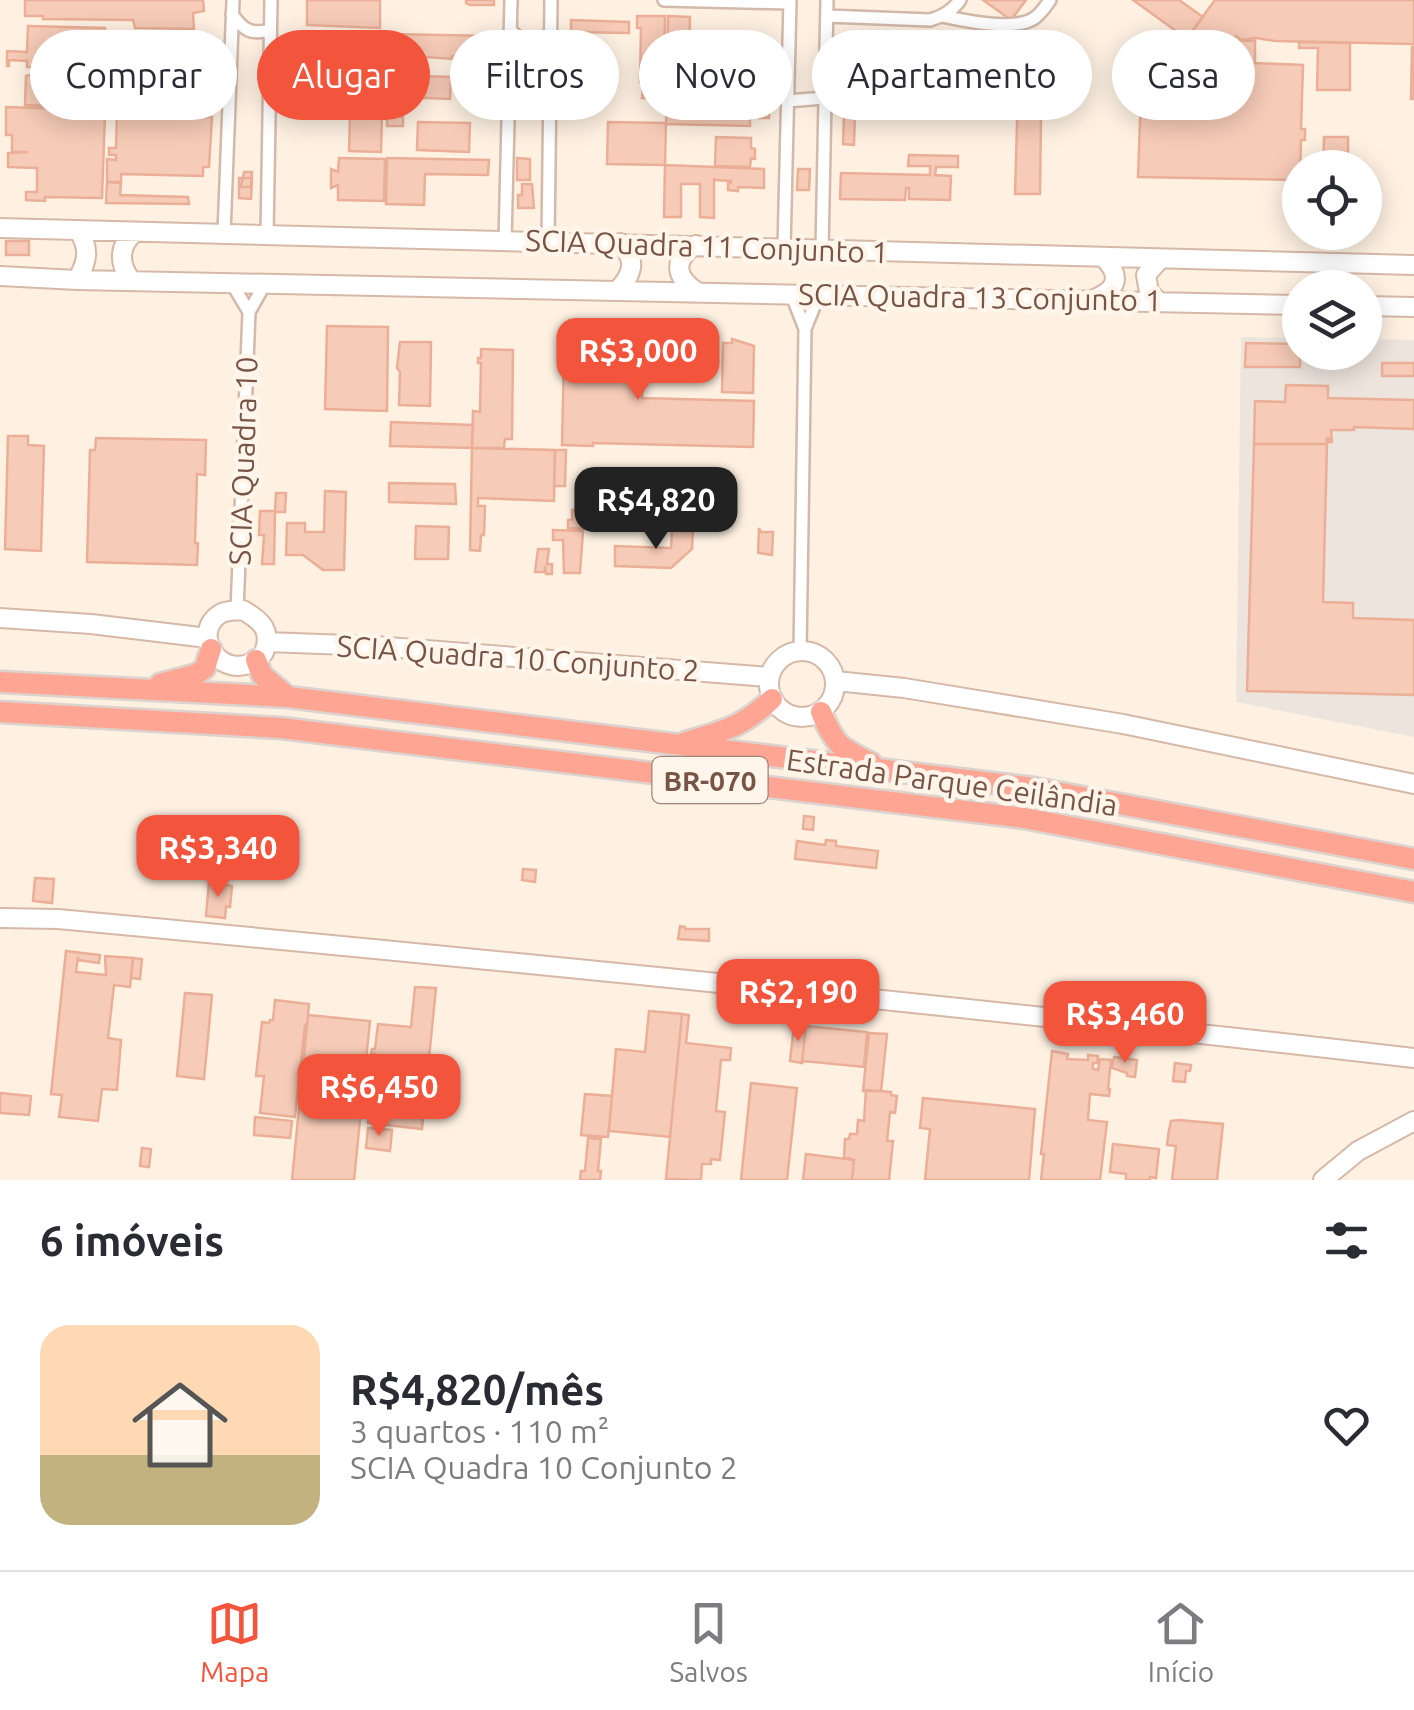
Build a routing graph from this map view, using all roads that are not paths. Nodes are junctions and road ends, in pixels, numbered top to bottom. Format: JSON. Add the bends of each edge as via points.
{"nodes":[{"id":1,"x":232,"y":0,"type":"edge"},
{"id":2,"x":270,"y":0,"type":"edge"},
{"id":3,"x":511,"y":0,"type":"edge"},
{"id":4,"x":552,"y":0,"type":"edge"},
{"id":5,"x":664,"y":0,"type":"edge"},
{"id":6,"x":827,"y":0,"type":"edge"},
{"id":7,"x":960,"y":0,"type":"edge"},
{"id":8,"x":1050,"y":0,"type":"edge"},
{"id":9,"x":790,"y":1,"type":"edge"},
{"id":10,"x":232,"y":14,"type":"junction"},
{"id":11,"x":826,"y":16,"type":"junction"},
{"id":12,"x":942,"y":16,"type":"junction"},
{"id":13,"x":270,"y":30,"type":"edge"},
{"id":14,"x":511,"y":30,"type":"edge"},
{"id":15,"x":551,"y":30,"type":"edge"},
{"id":16,"x":789,"y":30,"type":"edge"},
{"id":17,"x":826,"y":30,"type":"edge"},
{"id":18,"x":257,"y":33,"type":"edge"},
{"id":19,"x":269,"y":120,"type":"edge"},
{"id":20,"x":508,"y":120,"type":"edge"},
{"id":21,"x":550,"y":120,"type":"edge"},
{"id":22,"x":787,"y":120,"type":"edge"},
{"id":23,"x":824,"y":120,"type":"edge"},
{"id":24,"x":0,"y":228,"type":"edge"},
{"id":25,"x":78,"y":230,"type":"junction"},
{"id":26,"x":135,"y":232,"type":"junction"},
{"id":27,"x":224,"y":234,"type":"junction"},
{"id":28,"x":267,"y":236,"type":"junction"},
{"id":29,"x":505,"y":241,"type":"junction"},
{"id":30,"x":548,"y":241,"type":"junction"},
{"id":31,"x":620,"y":242,"type":"junction"},
{"id":32,"x":696,"y":245,"type":"junction"},
{"id":33,"x":784,"y":249,"type":"junction"},
{"id":34,"x":822,"y":250,"type":"junction"},
{"id":35,"x":1103,"y":257,"type":"junction"},
{"id":36,"x":1160,"y":259,"type":"junction"},
{"id":37,"x":1414,"y":265,"type":"edge"},
{"id":38,"x":0,"y":276,"type":"edge"},
{"id":39,"x":130,"y":279,"type":"junction"},
{"id":40,"x":77,"y":280,"type":"junction"},
{"id":41,"x":230,"y":282,"type":"junction"},
{"id":42,"x":266,"y":282,"type":"junction"},
{"id":43,"x":618,"y":290,"type":"junction"},
{"id":44,"x":698,"y":292,"type":"junction"},
{"id":45,"x":790,"y":293,"type":"junction"},
{"id":46,"x":818,"y":294,"type":"junction"},
{"id":47,"x":1092,"y":300,"type":"junction"},
{"id":48,"x":1158,"y":302,"type":"junction"},
{"id":49,"x":1282,"y":304,"type":"edge"},
{"id":50,"x":1382,"y":306,"type":"edge"},
{"id":51,"x":1414,"y":307,"type":"edge"},
{"id":52,"x":248,"y":312,"type":"junction"},
{"id":53,"x":805,"y":329,"type":"junction"},
{"id":54,"x":238,"y":610,"type":"junction"},
{"id":55,"x":0,"y":618,"type":"edge"},
{"id":56,"x":209,"y":644,"type":"junction"},
{"id":57,"x":261,"y":651,"type":"junction"},
{"id":58,"x":800,"y":651,"type":"junction"},
{"id":59,"x":770,"y":677,"type":"junction"},
{"id":60,"x":836,"y":681,"type":"junction"},
{"id":61,"x":0,"y":682,"type":"edge"},
{"id":62,"x":120,"y":688,"type":"junction"},
{"id":63,"x":288,"y":697,"type":"junction"},
{"id":64,"x":772,"y":700,"type":"junction"},
{"id":65,"x":0,"y":712,"type":"edge"},
{"id":66,"x":821,"y":712,"type":"junction"},
{"id":67,"x":677,"y":744,"type":"junction"},
{"id":68,"x":887,"y":770,"type":"junction"},
{"id":69,"x":1414,"y":784,"type":"edge"},
{"id":70,"x":1414,"y":859,"type":"edge"},
{"id":71,"x":1414,"y":892,"type":"edge"},
{"id":72,"x":0,"y":907,"type":"edge"},
{"id":73,"x":0,"y":918,"type":"edge"},
{"id":74,"x":58,"y":919,"type":"junction"},
{"id":75,"x":1412,"y":1060,"type":"edge"},
{"id":76,"x":1414,"y":1121,"type":"edge"},
{"id":77,"x":1323,"y":1180,"type":"edge"}],
"edges":[{"from":1,"to":10,"type":"street"},
{"from":2,"to":13,"type":"street"},
{"from":3,"to":14,"type":"street"},
{"from":4,"to":15,"type":"street"},
{"from":5,"to":9,"type":"street"},
{"from":6,"to":11,"type":"street"},
{"from":7,"to":12,"type":"street"},
{"from":8,"to":12,"type":"street","via":[[1030,21],[1014,24]]},
{"from":9,"to":16,"type":"street"},
{"from":10,"to":18,"type":"street"},
{"from":10,"to":27,"type":"street"},
{"from":11,"to":12,"type":"street"},
{"from":11,"to":17,"type":"street"},
{"from":19,"to":28,"type":"street"},
{"from":20,"to":29,"type":"street"},
{"from":21,"to":30,"type":"street"},
{"from":22,"to":33,"type":"street"},
{"from":23,"to":34,"type":"street"},
{"from":24,"to":25,"type":"street","name":"SCIA Quadra 11 Conjunto 1"},
{"from":25,"to":26,"type":"street","name":"SCIA Quadra 11 Conjunto 1"},
{"from":25,"to":40,"type":"street","via":[[88,252]]},
{"from":26,"to":27,"type":"street","name":"SCIA Quadra 11 Conjunto 1"},
{"from":26,"to":39,"type":"street","via":[[122,248]]},
{"from":27,"to":28,"type":"street","name":"SCIA Quadra 11 Conjunto 1"},
{"from":28,"to":29,"type":"street","name":"SCIA Quadra 11 Conjunto 1"},
{"from":29,"to":30,"type":"street","name":"SCIA Quadra 11 Conjunto 1"},
{"from":30,"to":31,"type":"street","name":"SCIA Quadra 11 Conjunto 1"},
{"from":31,"to":32,"type":"street","name":"SCIA Quadra 11 Conjunto 1"},
{"from":31,"to":43,"type":"street","via":[[632,272]]},
{"from":32,"to":33,"type":"street","name":"SCIA Quadra 11 Conjunto 1"},
{"from":32,"to":44,"type":"street","via":[[684,252],[680,274]]},
{"from":33,"to":34,"type":"street","name":"SCIA Quadra 11 Conjunto 1"},
{"from":34,"to":35,"type":"street","name":"SCIA Quadra 11 Conjunto 1"},
{"from":35,"to":36,"type":"street","name":"SCIA Quadra 11 Conjunto 1"},
{"from":35,"to":47,"type":"street","via":[[1116,275],[1113,288]]},
{"from":36,"to":37,"type":"street","name":"SCIA Quadra 11 Conjunto 1"},
{"from":36,"to":48,"type":"street","via":[[1146,275],[1148,292]]},
{"from":38,"to":40,"type":"street","name":"SCIA Quadra 13 Conjunto 1"},
{"from":39,"to":40,"type":"street","name":"SCIA Quadra 13 Conjunto 1"},
{"from":39,"to":41,"type":"street","name":"SCIA Quadra 13 Conjunto 1"},
{"from":41,"to":42,"type":"street","name":"SCIA Quadra 13 Conjunto 1"},
{"from":41,"to":52,"type":"street","name":"SCIA Quadra 10"},
{"from":42,"to":43,"type":"street","name":"SCIA Quadra 13 Conjunto 1"},
{"from":42,"to":52,"type":"street","name":"SCIA Quadra 10"},
{"from":43,"to":44,"type":"street","name":"SCIA Quadra 13 Conjunto 1"},
{"from":44,"to":45,"type":"street","name":"SCIA Quadra 13 Conjunto 1"},
{"from":45,"to":46,"type":"street","name":"SCIA Quadra 13 Conjunto 1"},
{"from":45,"to":53,"type":"street"},
{"from":46,"to":47,"type":"street","name":"SCIA Quadra 13 Conjunto 1"},
{"from":46,"to":53,"type":"street"},
{"from":47,"to":48,"type":"street","name":"SCIA Quadra 13 Conjunto 1"},
{"from":48,"to":49,"type":"street","name":"SCIA Quadra 13 Conjunto 1"},
{"from":50,"to":51,"type":"street"},
{"from":52,"to":54,"type":"street","name":"SCIA Quadra 10"},
{"from":53,"to":58,"type":"street"},
{"from":54,"to":56,"type":"street","via":[[215,619]]},
{"from":54,"to":57,"type":"street","via":[[267,632]]},
{"from":55,"to":56,"type":"street","via":[[91,624]]},
{"from":56,"to":57,"type":"street","via":[[229,665],[243,665]]},
{"from":56,"to":62,"type":"highway","via":[[205,668],[197,674]]},
{"from":57,"to":59,"type":"street","name":"SCIA Quadra 10 Conjunto 2","via":[[375,646]]},
{"from":57,"to":63,"type":"highway","via":[[262,675]]},
{"from":58,"to":59,"type":"street","via":[[782,657]]},
{"from":58,"to":60,"type":"street","via":[[822,657]]},
{"from":59,"to":64,"type":"street"},
{"from":60,"to":66,"type":"street"},
{"from":60,"to":69,"type":"street","via":[[1123,724]]},
{"from":61,"to":62,"type":"highway","name":"Estrada Parque Ceilândia","number":"BR-070"},
{"from":62,"to":63,"type":"highway","name":"Estrada Parque Ceilândia","number":"BR-070"},
{"from":63,"to":67,"type":"highway","name":"Estrada Parque Ceilândia","number":"BR-070"},
{"from":64,"to":66,"type":"street","via":[[794,717]]},
{"from":64,"to":67,"type":"highway","via":[[740,725]]},
{"from":65,"to":71,"type":"highway","name":"Estrada Parque Ceilândia","number":"BR-070","via":[[282,728],[1005,816]]},
{"from":66,"to":68,"type":"highway","via":[[834,741]]},
{"from":67,"to":68,"type":"highway","name":"Estrada Parque Ceilândia","number":"BR-070"},
{"from":68,"to":70,"type":"highway","name":"Estrada Parque Ceilândia","number":"BR-070","via":[[1034,788]]},
{"from":72,"to":74,"type":"street"},
{"from":73,"to":74,"type":"street"},
{"from":74,"to":75,"type":"street","via":[[1127,1025]]},
{"from":76,"to":77,"type":"street","via":[[1358,1151]]}]}
